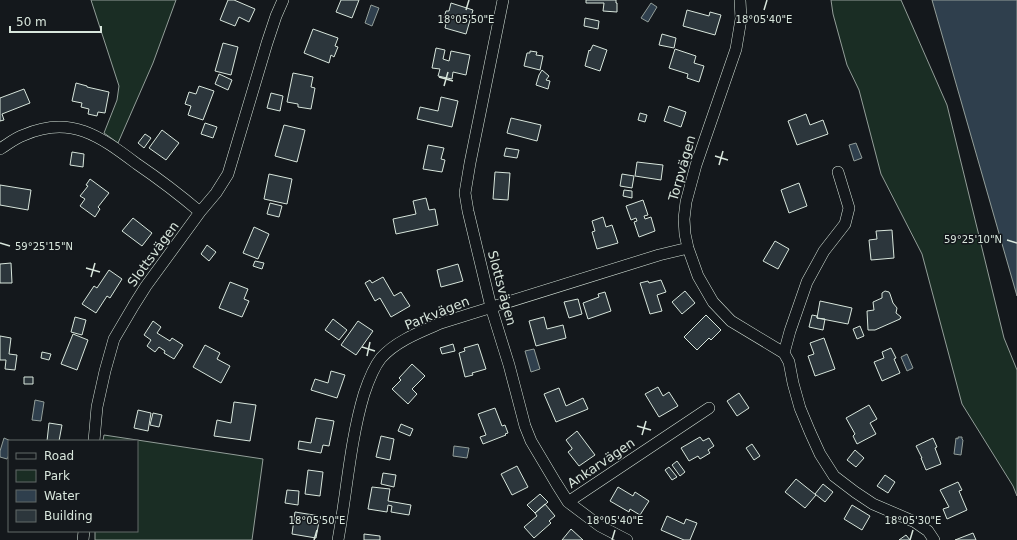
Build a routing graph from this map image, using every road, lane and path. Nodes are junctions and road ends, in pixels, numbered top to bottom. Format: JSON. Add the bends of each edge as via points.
{"nodes":[{"id":1,"x":283,"y":0,"type":"edge"},
{"id":2,"x":503,"y":0,"type":"edge"},
{"id":3,"x":740,"y":0,"type":"edge"},
{"id":4,"x":0,"y":149,"type":"edge"},
{"id":5,"x":838,"y":172,"type":"dead end"},
{"id":6,"x":200,"y":212,"type":"junction"},
{"id":7,"x":688,"y":248,"type":"junction"},
{"id":8,"x":491,"y":307,"type":"junction"},
{"id":9,"x":784,"y":353,"type":"junction"},
{"id":10,"x":709,"y":408,"type":"dead end"},
{"id":11,"x":94,"y":440,"type":"edge"},
{"id":12,"x":568,"y":502,"type":"junction"},
{"id":13,"x":338,"y":540,"type":"edge"},
{"id":14,"x":627,"y":540,"type":"edge"},
{"id":15,"x":934,"y":540,"type":"edge"}],
"edges":[{"from":1,"to":6,"type":"street","name":"Slottsvägen","via":[[267,43],[228,174]]},
{"from":2,"to":8,"type":"street","name":"Slottsvägen","via":[[465,193]]},
{"from":3,"to":7,"type":"street","name":"Torpvägen","via":[[741,19],[736,49],[686,202],[684,219]]},
{"from":4,"to":6,"type":"street","via":[[24,134],[36,130],[65,126],[77,128],[110,143]]},
{"from":5,"to":9,"type":"street","via":[[849,208],[845,224],[824,250],[807,282]]},
{"from":6,"to":11,"type":"street","name":"Slottsvägen","via":[[146,286],[114,339],[97,407]]},
{"from":7,"to":8,"type":"street","name":"Parkvägen"},
{"from":7,"to":9,"type":"street","name":"Torpvägen","via":[[698,276],[713,302],[731,321]]},
{"from":8,"to":12,"type":"street","name":"Slottsvägen","via":[[525,426],[531,441]]},
{"from":8,"to":13,"type":"street","name":"Parkvägen","via":[[416,334],[394,346],[381,358],[368,382],[359,413]]},
{"from":9,"to":15,"type":"street","via":[[789,362],[800,408],[820,454],[834,476],[873,504],[915,522],[928,531]]},
{"from":10,"to":12,"type":"street","name":"Ankarvägen"},
{"from":12,"to":14,"type":"street","name":"Slottsvägen","via":[[600,526]]}]}
